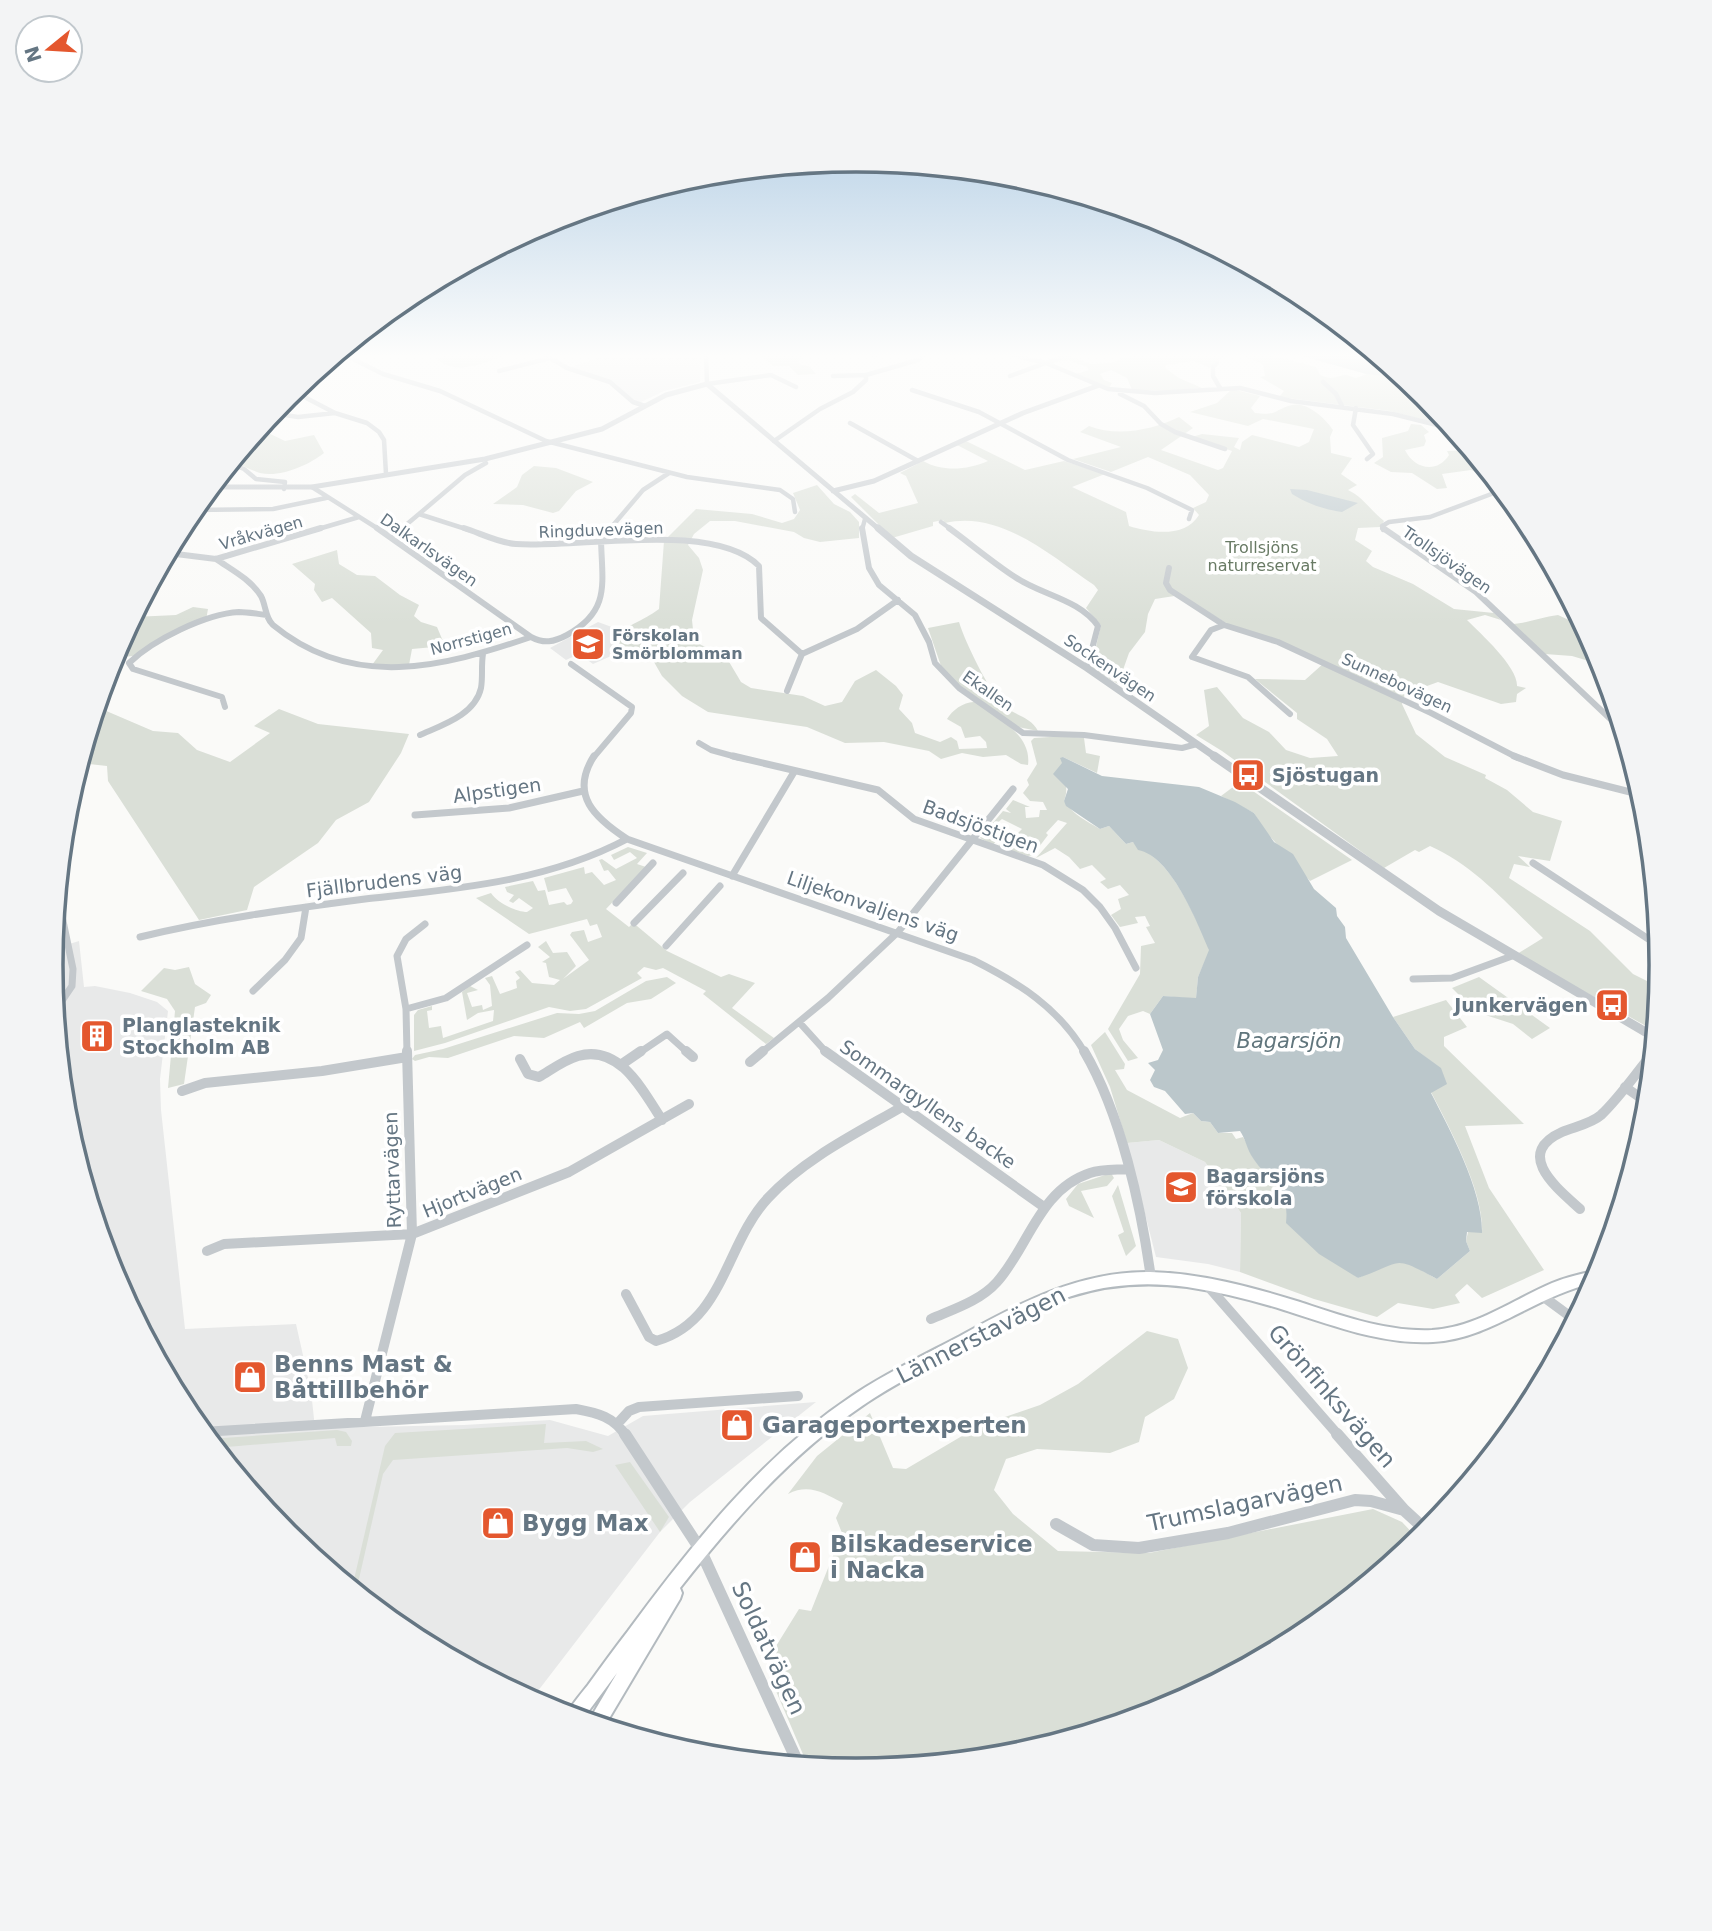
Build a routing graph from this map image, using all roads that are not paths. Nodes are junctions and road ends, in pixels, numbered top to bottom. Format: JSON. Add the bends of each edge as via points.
{"nodes":[{"id":1,"x":384,"y":443,"type":"edge"},
{"id":2,"x":550,"y":443,"type":"edge"},
{"id":3,"x":559,"y":443,"type":"edge"},
{"id":4,"x":776,"y":443,"type":"edge"},
{"id":5,"x":886,"y":443,"type":"edge"},
{"id":6,"x":958,"y":443,"type":"edge"},
{"id":7,"x":1038,"y":443,"type":"edge"},
{"id":8,"x":1208,"y":443,"type":"edge"},
{"id":9,"x":1365,"y":443,"type":"edge"},
{"id":10,"x":1225,"y":449,"type":"dead end"},
{"id":11,"x":1367,"y":459,"type":"dead end"},
{"id":12,"x":918,"y":461,"type":"junction"},
{"id":13,"x":486,"y":463,"type":"dead end"},
{"id":14,"x":240,"y":467,"type":"edge"},
{"id":15,"x":669,"y":473,"type":"junction"},
{"id":16,"x":386,"y":474,"type":"junction"},
{"id":17,"x":224,"y":487,"type":"edge"},
{"id":18,"x":312,"y":487,"type":"junction"},
{"id":19,"x":284,"y":489,"type":"junction"},
{"id":20,"x":833,"y":491,"type":"junction"},
{"id":21,"x":1493,"y":494,"type":"edge"},
{"id":22,"x":326,"y":498,"type":"junction"},
{"id":23,"x":208,"y":510,"type":"edge"},
{"id":24,"x":795,"y":512,"type":"dead end"},
{"id":25,"x":419,"y":514,"type":"junction"},
{"id":26,"x":359,"y":517,"type":"junction"},
{"id":27,"x":865,"y":519,"type":"junction"},
{"id":28,"x":1189,"y":519,"type":"dead end"},
{"id":29,"x":941,"y":522,"type":"dead end"},
{"id":30,"x":391,"y":537,"type":"junction"},
{"id":31,"x":601,"y":540,"type":"junction"},
{"id":32,"x":178,"y":554,"type":"edge"},
{"id":33,"x":216,"y":559,"type":"junction"},
{"id":34,"x":1169,"y":568,"type":"dead end"},
{"id":35,"x":898,"y":600,"type":"junction"},
{"id":36,"x":267,"y":615,"type":"junction"},
{"id":37,"x":1224,"y":625,"type":"junction"},
{"id":38,"x":531,"y":637,"type":"junction"},
{"id":39,"x":483,"y":654,"type":"junction"},
{"id":40,"x":802,"y":654,"type":"junction"},
{"id":41,"x":571,"y":664,"type":"dead end"},
{"id":42,"x":1087,"y":668,"type":"junction"},
{"id":43,"x":787,"y":691,"type":"dead end"},
{"id":44,"x":226,"y":707,"type":"dead end"},
{"id":45,"x":1290,"y":714,"type":"dead end"},
{"id":46,"x":1609,"y":718,"type":"edge"},
{"id":47,"x":420,"y":735,"type":"dead end"},
{"id":48,"x":699,"y":743,"type":"dead end"},
{"id":49,"x":1197,"y":744,"type":"junction"},
{"id":50,"x":794,"y":772,"type":"junction"},
{"id":51,"x":1013,"y":789,"type":"dead end"},
{"id":52,"x":1629,"y":790,"type":"edge"},
{"id":53,"x":583,"y":791,"type":"junction"},
{"id":54,"x":415,"y":815,"type":"dead end"},
{"id":55,"x":627,"y":839,"type":"junction"},
{"id":56,"x":972,"y":841,"type":"junction"},
{"id":57,"x":653,"y":863,"type":"dead end"},
{"id":58,"x":1533,"y":863,"type":"dead end"},
{"id":59,"x":683,"y":873,"type":"dead end"},
{"id":60,"x":732,"y":876,"type":"junction"},
{"id":61,"x":720,"y":886,"type":"dead end"},
{"id":62,"x":616,"y":904,"type":"dead end"},
{"id":63,"x":306,"y":907,"type":"junction"},
{"id":64,"x":634,"y":923,"type":"dead end"},
{"id":65,"x":425,"y":924,"type":"dead end"},
{"id":66,"x":64,"y":928,"type":"edge"},
{"id":67,"x":898,"y":932,"type":"junction"},
{"id":68,"x":139,"y":937,"type":"dead end"},
{"id":69,"x":1648,"y":939,"type":"edge"},
{"id":70,"x":527,"y":945,"type":"dead end"},
{"id":71,"x":666,"y":946,"type":"dead end"},
{"id":72,"x":1512,"y":956,"type":"junction"},
{"id":73,"x":1136,"y":968,"type":"dead end"},
{"id":74,"x":1413,"y":979,"type":"dead end"},
{"id":75,"x":253,"y":991,"type":"dead end"},
{"id":76,"x":64,"y":997,"type":"edge"},
{"id":77,"x":406,"y":1009,"type":"junction"},
{"id":78,"x":799,"y":1022,"type":"junction"},
{"id":79,"x":1646,"y":1032,"type":"edge"},
{"id":80,"x":407,"y":1057,"type":"junction"},
{"id":81,"x":693,"y":1057,"type":"dead end"},
{"id":82,"x":520,"y":1059,"type":"dead end"},
{"id":83,"x":750,"y":1062,"type":"dead end"},
{"id":84,"x":622,"y":1064,"type":"junction"},
{"id":85,"x":1642,"y":1066,"type":"edge"},
{"id":86,"x":1625,"y":1087,"type":"junction"},
{"id":87,"x":182,"y":1091,"type":"dead end"},
{"id":88,"x":1638,"y":1096,"type":"edge"},
{"id":89,"x":689,"y":1104,"type":"dead end"},
{"id":90,"x":900,"y":1108,"type":"junction"},
{"id":91,"x":662,"y":1121,"type":"junction"},
{"id":92,"x":1128,"y":1170,"type":"junction"},
{"id":93,"x":1044,"y":1207,"type":"junction"},
{"id":94,"x":1580,"y":1209,"type":"dead end"},
{"id":95,"x":412,"y":1234,"type":"junction"},
{"id":96,"x":207,"y":1251,"type":"dead end"},
{"id":97,"x":1151,"y":1278,"type":"junction"},
{"id":98,"x":1584,"y":1279,"type":"edge"},
{"id":99,"x":1206,"y":1285,"type":"junction"},
{"id":100,"x":626,"y":1294,"type":"dead end"},
{"id":101,"x":1541,"y":1295,"type":"junction"},
{"id":102,"x":1568,"y":1315,"type":"edge"},
{"id":103,"x":931,"y":1319,"type":"dead end"},
{"id":104,"x":798,"y":1396,"type":"dead end"},
{"id":105,"x":365,"y":1421,"type":"junction"},
{"id":106,"x":618,"y":1423,"type":"junction"},
{"id":107,"x":215,"y":1431,"type":"edge"},
{"id":108,"x":1404,"y":1510,"type":"junction"},
{"id":109,"x":1056,"y":1524,"type":"dead end"},
{"id":110,"x":1419,"y":1524,"type":"edge"},
{"id":111,"x":700,"y":1549,"type":"junction"},
{"id":112,"x":581,"y":1708,"type":"edge"},
{"id":113,"x":601,"y":1716,"type":"edge"},
{"id":114,"x":796,"y":1756,"type":"edge"}],
"edges":[{"from":1,"to":16,"type":"street"},
{"from":2,"to":16,"type":"street","via":[[485,459]]},
{"from":3,"to":15,"type":"street"},
{"from":4,"to":20,"type":"street","name":"Sockenvägen"},
{"from":5,"to":12,"type":"street"},
{"from":6,"to":12,"type":"street"},
{"from":7,"to":28,"type":"street","via":[[1066,459],[1177,502],[1192,510]]},
{"from":8,"to":10,"type":"street"},
{"from":9,"to":11,"type":"street","via":[[1373,454]]},
{"from":12,"to":20,"type":"street","via":[[874,481]]},
{"from":13,"to":25,"type":"street"},
{"from":14,"to":19,"type":"street","via":[[256,478],[285,481]]},
{"from":15,"to":24,"type":"street","via":[[780,490],[793,499]]},
{"from":15,"to":31,"type":"street","via":[[643,490]]},
{"from":16,"to":18,"type":"street"},
{"from":17,"to":19,"type":"street"},
{"from":18,"to":19,"type":"street"},
{"from":18,"to":22,"type":"street","name":"Dalkarlsvägen"},
{"from":20,"to":27,"type":"street","name":"Sockenvägen"},
{"from":21,"to":46,"type":"street","name":"Trollsjövägen","via":[[1430,517],[1389,522],[1383,530],[1476,592]]},
{"from":22,"to":23,"type":"street","via":[[281,508]]},
{"from":22,"to":26,"type":"street","name":"Dalkarlsvägen"},
{"from":25,"to":30,"type":"street"},
{"from":25,"to":31,"type":"street","name":"Ringduvevägen","via":[[514,544]]},
{"from":26,"to":30,"type":"street","name":"Dalkarlsvägen"},
{"from":26,"to":33,"type":"street","name":"Vråkvägen"},
{"from":27,"to":35,"type":"street","name":"Ekallen","via":[[862,528],[869,568],[879,585]]},
{"from":27,"to":42,"type":"street","name":"Sockenvägen","via":[[911,556]]},
{"from":29,"to":42,"type":"street","via":[[1017,579],[1091,615],[1098,626]]},
{"from":30,"to":38,"type":"street","name":"Dalkarlsvägen"},
{"from":31,"to":38,"type":"street","name":"Norrstigen","via":[[602,596],[593,619],[551,642]]},
{"from":31,"to":40,"type":"street","name":"Ringduvevägen","via":[[671,539],[745,553],[759,566],[761,618]]},
{"from":32,"to":33,"type":"street","name":"Vråkvägen"},
{"from":33,"to":36,"type":"street","name":"Norrstigen","via":[[249,579]]},
{"from":34,"to":37,"type":"street","name":"Sunnebovägen","via":[[1166,583],[1170,590]]},
{"from":35,"to":40,"type":"street","via":[[857,629]]},
{"from":35,"to":49,"type":"street","name":"Ekallen","via":[[915,615],[935,663],[949,680],[1023,733],[1084,735],[1182,748]]},
{"from":36,"to":39,"type":"street","name":"Norrstigen","via":[[272,624],[321,653],[359,665],[431,665]]},
{"from":36,"to":44,"type":"street","via":[[243,612],[218,618],[150,647],[129,663],[133,669],[222,697]]},
{"from":37,"to":45,"type":"street","via":[[1211,630],[1192,657],[1248,677]]},
{"from":37,"to":52,"type":"street","name":"Sunnebovägen","via":[[1278,642],[1529,763]]},
{"from":38,"to":39,"type":"street","name":"Norrstigen"},
{"from":39,"to":47,"type":"street","via":[[476,702]]},
{"from":40,"to":43,"type":"street"},
{"from":41,"to":53,"type":"street","via":[[632,710],[595,750],[584,772]]},
{"from":42,"to":49,"type":"street","name":"Sockenvägen"},
{"from":48,"to":50,"type":"street","name":"Badsjöstigen"},
{"from":49,"to":72,"type":"street","name":"Sockenvägen"},
{"from":50,"to":56,"type":"street","name":"Badsjöstigen","via":[[878,790],[914,819]]},
{"from":50,"to":60,"type":"street"},
{"from":51,"to":56,"type":"street"},
{"from":53,"to":54,"type":"street","name":"Alpstigen","via":[[509,808]]},
{"from":53,"to":55,"type":"street","name":"Liljekonvaljens väg","via":[[598,820]]},
{"from":55,"to":60,"type":"street","name":"Liljekonvaljens väg"},
{"from":55,"to":63,"type":"street","name":"Fjällbrudens väg","via":[[574,865],[521,878]]},
{"from":56,"to":67,"type":"street"},
{"from":56,"to":73,"type":"street","name":"Badsjöstigen","via":[[1042,865],[1088,894],[1109,919]]},
{"from":57,"to":62,"type":"street"},
{"from":58,"to":69,"type":"street"},
{"from":59,"to":64,"type":"street"},
{"from":60,"to":67,"type":"street","name":"Liljekonvaljens väg"},
{"from":61,"to":71,"type":"street"},
{"from":63,"to":68,"type":"street","name":"Fjällbrudens väg","via":[[235,916]]},
{"from":63,"to":75,"type":"street","via":[[301,937]]},
{"from":65,"to":77,"type":"street","name":"Ryttarvägen","via":[[406,939],[397,956]]},
{"from":66,"to":76,"type":"street","via":[[73,969],[72,986]]},
{"from":67,"to":78,"type":"street"},
{"from":67,"to":92,"type":"street","name":"Liljekonvaljens väg","via":[[990,967],[1058,1015],[1096,1070]]},
{"from":70,"to":77,"type":"street","via":[[446,998]]},
{"from":72,"to":74,"type":"street","via":[[1458,978]]},
{"from":72,"to":79,"type":"street","name":"Sockenvägen"},
{"from":77,"to":80,"type":"street","name":"Ryttarvägen"},
{"from":78,"to":83,"type":"street"},
{"from":78,"to":90,"type":"street","name":"Sommargyllens backe","via":[[831,1058]]},
{"from":80,"to":87,"type":"street","via":[[322,1072],[205,1083]]},
{"from":80,"to":95,"type":"street","name":"Ryttarvägen"},
{"from":81,"to":84,"type":"street","via":[[667,1034]]},
{"from":82,"to":84,"type":"street","via":[[528,1074],[539,1077],[580,1056],[611,1058]]},
{"from":84,"to":91,"type":"street"},
{"from":85,"to":86,"type":"street"},
{"from":86,"to":88,"type":"street"},
{"from":86,"to":94,"type":"street","via":[[1599,1117],[1559,1133],[1547,1142],[1541,1155],[1546,1178]]},
{"from":89,"to":91,"type":"street","name":"Hjortvägen"},
{"from":90,"to":93,"type":"street","name":"Sommargyllens backe"},
{"from":90,"to":100,"type":"street","via":[[770,1195],[753,1216],[696,1320],[680,1331],[664,1340],[649,1337]]},
{"from":91,"to":95,"type":"street","name":"Hjortvägen","via":[[569,1172]]},
{"from":92,"to":93,"type":"street","via":[[1108,1169],[1079,1177]]},
{"from":92,"to":97,"type":"street","name":"Liljekonvaljens väg","via":[[1149,1249]]},
{"from":93,"to":103,"type":"street","via":[[995,1284]]},
{"from":95,"to":96,"type":"street","name":"Hjortvägen","via":[[224,1244]]},
{"from":95,"to":105,"type":"street","name":"Ryttarvägen"},
{"from":97,"to":99,"type":"main road","name":"Lännerstavägen"},
{"from":97,"to":111,"type":"main road","name":"Lännerstavägen","via":[[1072,1287],[883,1385],[788,1455]]},
{"from":98,"to":101,"type":"main road","name":"Lännerstavägen"},
{"from":99,"to":101,"type":"main road","name":"Lännerstavägen","via":[[1355,1326],[1430,1336],[1481,1326]]},
{"from":99,"to":108,"type":"street","name":"Grönfinksvägen"},
{"from":101,"to":102,"type":"street"},
{"from":104,"to":106,"type":"street","via":[[639,1407]]},
{"from":105,"to":106,"type":"street","via":[[576,1409]]},
{"from":105,"to":107,"type":"street"},
{"from":106,"to":111,"type":"street","name":"Soldatvägen"},
{"from":108,"to":109,"type":"street","name":"Trumslagarvägen","via":[[1355,1500],[1228,1533],[1139,1548],[1093,1545]]},
{"from":108,"to":110,"type":"street","name":"Grönfinksvägen"},
{"from":111,"to":112,"type":"main road"},
{"from":111,"to":113,"type":"main road"},
{"from":111,"to":114,"type":"street","name":"Soldatvägen"}]}
